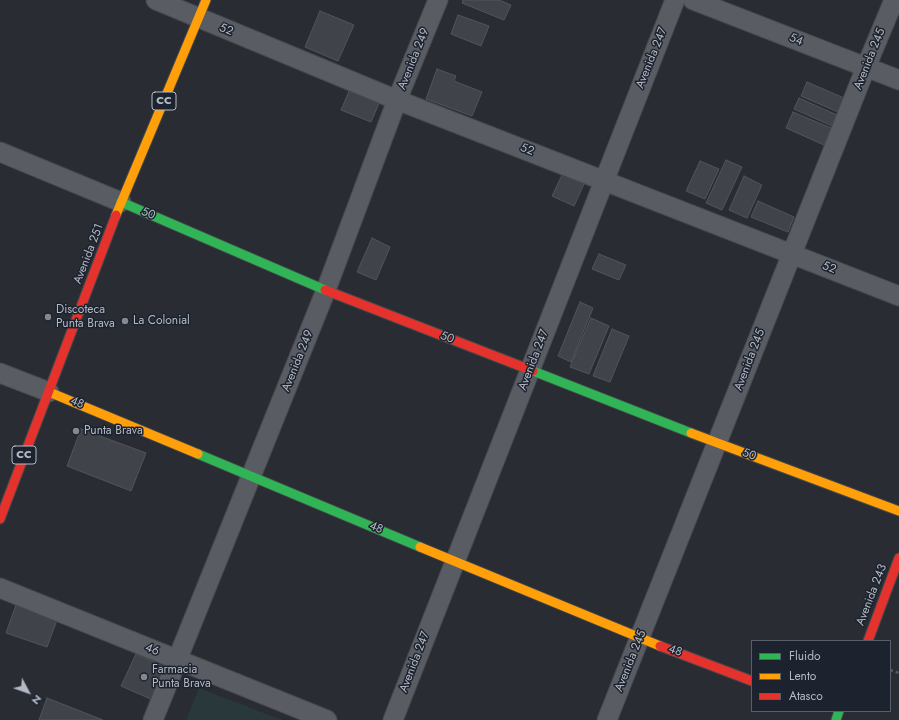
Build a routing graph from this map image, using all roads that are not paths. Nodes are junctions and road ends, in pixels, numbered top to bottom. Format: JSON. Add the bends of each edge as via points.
{"nodes":[{"id":1,"x":156,"y":0,"type":"edge"},
{"id":2,"x":206,"y":0,"type":"edge"},
{"id":3,"x":438,"y":0,"type":"edge"},
{"id":4,"x":675,"y":0,"type":"edge"},
{"id":5,"x":693,"y":0,"type":"edge"},
{"id":6,"x":894,"y":0,"type":"edge"},
{"id":7,"x":199,"y":18,"type":"junction"},
{"id":8,"x":866,"y":67,"type":"junction"},
{"id":9,"x":899,"y":80,"type":"edge"},
{"id":10,"x":397,"y":100,"type":"junction"},
{"id":11,"x":0,"y":152,"type":"edge"},
{"id":12,"x":603,"y":179,"type":"junction"},
{"id":13,"x":121,"y":202,"type":"junction"},
{"id":14,"x":792,"y":253,"type":"junction"},
{"id":15,"x":326,"y":290,"type":"junction"},
{"id":16,"x":899,"y":296,"type":"edge"},
{"id":17,"x":530,"y":370,"type":"junction"},
{"id":18,"x":0,"y":373,"type":"edge"},
{"id":19,"x":49,"y":392,"type":"junction"},
{"id":20,"x":718,"y":443,"type":"junction"},
{"id":21,"x":252,"y":475,"type":"junction"},
{"id":22,"x":899,"y":511,"type":"edge"},
{"id":23,"x":0,"y":519,"type":"edge"},
{"id":24,"x":899,"y":558,"type":"edge"},
{"id":25,"x":455,"y":561,"type":"junction"},
{"id":26,"x":0,"y":588,"type":"edge"},
{"id":27,"x":640,"y":638,"type":"junction"},
{"id":28,"x":868,"y":640,"type":"edge"},
{"id":29,"x":176,"y":659,"type":"junction"},
{"id":30,"x":751,"y":681,"type":"edge"},
{"id":31,"x":152,"y":720,"type":"edge"},
{"id":32,"x":327,"y":720,"type":"edge"},
{"id":33,"x":393,"y":720,"type":"edge"},
{"id":34,"x":607,"y":720,"type":"edge"}],
"edges":[{"from":1,"to":7,"type":"street","name":"52"},
{"from":2,"to":7,"type":"street","name":"Avenida 251","number":"CC"},
{"from":3,"to":10,"type":"street","name":"Avenida 249"},
{"from":4,"to":12,"type":"street","name":"Avenida 247"},
{"from":5,"to":8,"type":"street","name":"54"},
{"from":6,"to":8,"type":"street","name":"Avenida 245"},
{"from":7,"to":10,"type":"street","name":"52"},
{"from":7,"to":13,"type":"street","name":"Avenida 251","number":"CC"},
{"from":8,"to":9,"type":"street","name":"54"},
{"from":8,"to":14,"type":"street","name":"Avenida 245"},
{"from":10,"to":12,"type":"street","name":"52"},
{"from":10,"to":15,"type":"street","name":"Avenida 249"},
{"from":11,"to":13,"type":"street","name":"50"},
{"from":12,"to":14,"type":"street","name":"52"},
{"from":12,"to":17,"type":"street","name":"Avenida 247"},
{"from":13,"to":15,"type":"street","name":"50"},
{"from":13,"to":19,"type":"street","name":"Avenida 251","number":"CC"},
{"from":14,"to":16,"type":"street","name":"52"},
{"from":14,"to":20,"type":"street","name":"Avenida 245"},
{"from":15,"to":17,"type":"street","name":"50"},
{"from":15,"to":21,"type":"street","name":"Avenida 249"},
{"from":17,"to":20,"type":"street","name":"50"},
{"from":17,"to":25,"type":"street","name":"Avenida 247"},
{"from":18,"to":19,"type":"street","name":"48"},
{"from":19,"to":21,"type":"street","name":"48"},
{"from":19,"to":23,"type":"street","name":"Avenida 251","number":"CC"},
{"from":20,"to":22,"type":"street","name":"50"},
{"from":20,"to":27,"type":"street","name":"Avenida 245"},
{"from":21,"to":25,"type":"street","name":"48"},
{"from":21,"to":29,"type":"street","name":"Avenida 249"},
{"from":24,"to":28,"type":"street","name":"Avenida 243"},
{"from":25,"to":27,"type":"street","name":"48"},
{"from":25,"to":33,"type":"street","name":"Avenida 247"},
{"from":26,"to":29,"type":"street","name":"46"},
{"from":27,"to":30,"type":"street","name":"48"},
{"from":27,"to":34,"type":"street","name":"Avenida 245"},
{"from":29,"to":31,"type":"street","name":"Avenida 249"},
{"from":29,"to":32,"type":"street","name":"46"}]}
